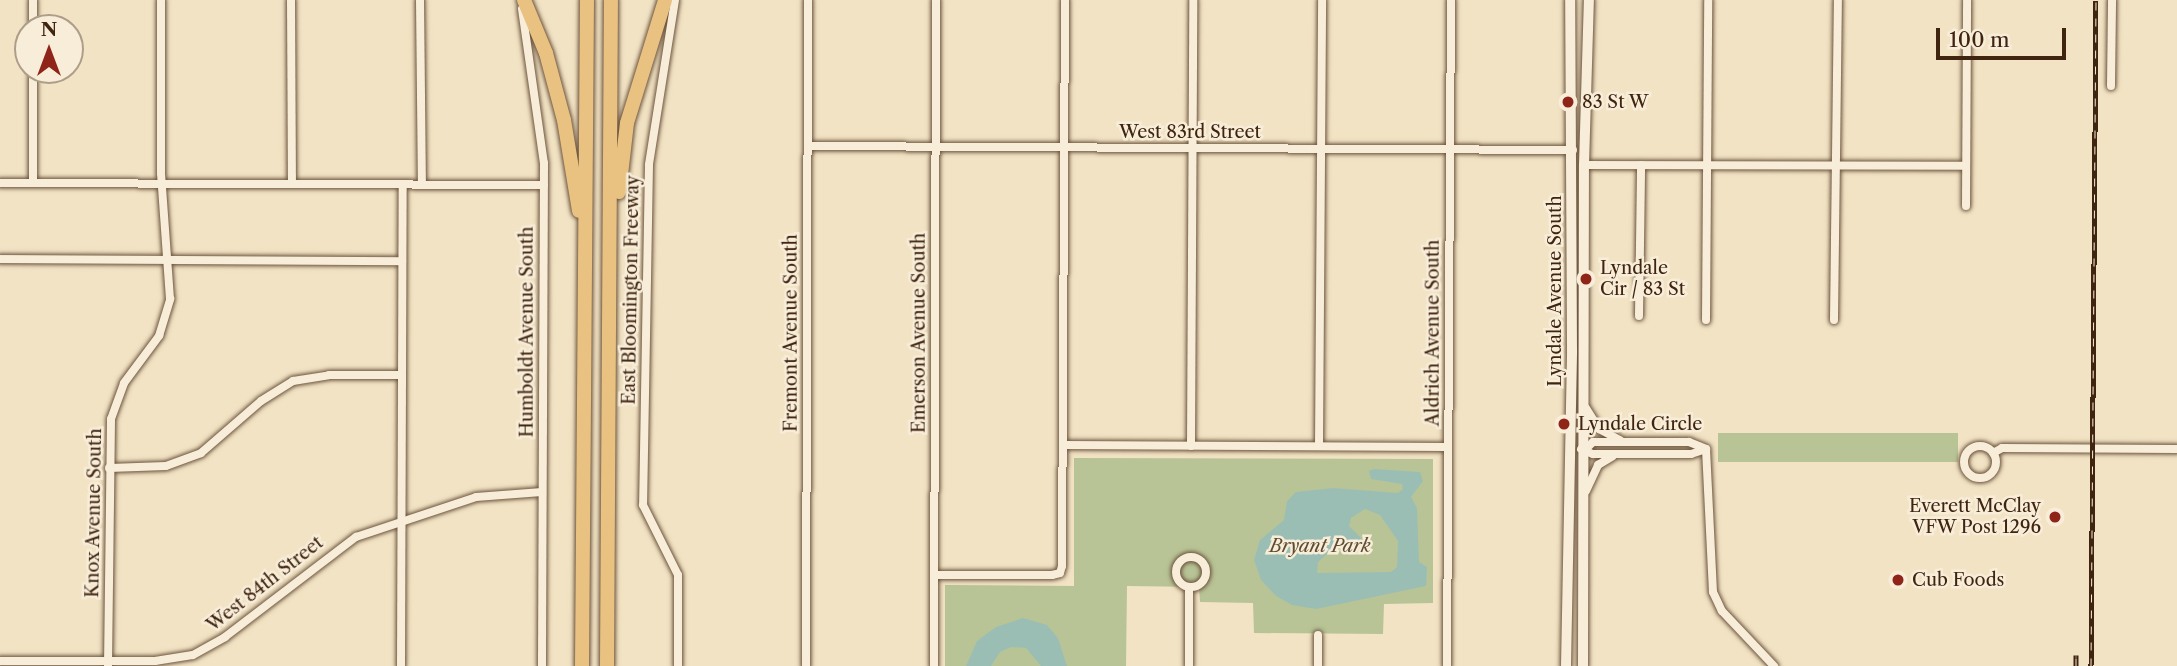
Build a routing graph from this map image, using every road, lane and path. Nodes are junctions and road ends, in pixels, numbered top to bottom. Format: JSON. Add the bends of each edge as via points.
{"nodes":[{"id":1,"x":161,"y":0,"type":"edge"},
{"id":2,"x":291,"y":0,"type":"edge"},
{"id":3,"x":420,"y":0,"type":"edge"},
{"id":4,"x":523,"y":0,"type":"edge"},
{"id":5,"x":587,"y":0,"type":"edge"},
{"id":6,"x":611,"y":0,"type":"edge"},
{"id":7,"x":665,"y":0,"type":"edge"},
{"id":8,"x":675,"y":0,"type":"edge"},
{"id":9,"x":808,"y":0,"type":"edge"},
{"id":10,"x":936,"y":0,"type":"edge"},
{"id":11,"x":1065,"y":0,"type":"edge"},
{"id":12,"x":1194,"y":0,"type":"edge"},
{"id":13,"x":1322,"y":0,"type":"edge"},
{"id":14,"x":1451,"y":0,"type":"edge"},
{"id":15,"x":1570,"y":0,"type":"edge"},
{"id":16,"x":1589,"y":0,"type":"edge"},
{"id":17,"x":1708,"y":0,"type":"edge"},
{"id":18,"x":1838,"y":0,"type":"edge"},
{"id":19,"x":1968,"y":0,"type":"edge"},
{"id":20,"x":2112,"y":0,"type":"edge"},
{"id":21,"x":33,"y":84,"type":"edge"},
{"id":22,"x":2111,"y":86,"type":"dead end"},
{"id":23,"x":808,"y":146,"type":"junction"},
{"id":24,"x":935,"y":147,"type":"junction"},
{"id":25,"x":1064,"y":147,"type":"junction"},
{"id":26,"x":1192,"y":148,"type":"junction"},
{"id":27,"x":1321,"y":149,"type":"junction"},
{"id":28,"x":1449,"y":150,"type":"junction"},
{"id":29,"x":1573,"y":150,"type":"junction"},
{"id":30,"x":1584,"y":165,"type":"junction"},
{"id":31,"x":1641,"y":165,"type":"junction"},
{"id":32,"x":1707,"y":165,"type":"junction"},
{"id":33,"x":1836,"y":165,"type":"junction"},
{"id":34,"x":1966,"y":166,"type":"junction"},
{"id":35,"x":163,"y":182,"type":"junction"},
{"id":36,"x":0,"y":183,"type":"edge"},
{"id":37,"x":33,"y":183,"type":"junction"},
{"id":38,"x":292,"y":183,"type":"junction"},
{"id":39,"x":403,"y":184,"type":"junction"},
{"id":40,"x":422,"y":184,"type":"junction"},
{"id":41,"x":544,"y":185,"type":"junction"},
{"id":42,"x":1966,"y":206,"type":"dead end"},
{"id":43,"x":611,"y":228,"type":"junction"},
{"id":44,"x":0,"y":259,"type":"edge"},
{"id":45,"x":168,"y":260,"type":"junction"},
{"id":46,"x":402,"y":261,"type":"junction"},
{"id":47,"x":586,"y":271,"type":"junction"},
{"id":48,"x":1639,"y":316,"type":"dead end"},
{"id":49,"x":1706,"y":320,"type":"dead end"},
{"id":50,"x":1834,"y":320,"type":"dead end"},
{"id":51,"x":402,"y":375,"type":"junction"},
{"id":52,"x":1586,"y":408,"type":"junction"},
{"id":53,"x":1627,"y":442,"type":"junction"},
{"id":54,"x":1063,"y":445,"type":"junction"},
{"id":55,"x":1191,"y":446,"type":"junction"},
{"id":56,"x":1319,"y":446,"type":"junction"},
{"id":57,"x":1448,"y":447,"type":"junction"},
{"id":58,"x":1571,"y":449,"type":"junction"},
{"id":59,"x":1586,"y":449,"type":"junction"},
{"id":60,"x":1706,"y":449,"type":"junction"},
{"id":61,"x":2177,"y":449,"type":"edge"},
{"id":62,"x":1993,"y":453,"type":"junction"},
{"id":63,"x":1620,"y":454,"type":"junction"},
{"id":64,"x":109,"y":468,"type":"junction"},
{"id":65,"x":542,"y":492,"type":"junction"},
{"id":66,"x":1585,"y":494,"type":"junction"},
{"id":67,"x":402,"y":520,"type":"junction"},
{"id":68,"x":934,"y":575,"type":"junction"},
{"id":69,"x":1189,"y":588,"type":"dead end"},
{"id":70,"x":1318,"y":635,"type":"dead end"},
{"id":71,"x":0,"y":661,"type":"edge"},
{"id":72,"x":108,"y":664,"type":"edge"},
{"id":73,"x":401,"y":666,"type":"edge"},
{"id":74,"x":542,"y":666,"type":"edge"},
{"id":75,"x":582,"y":666,"type":"edge"},
{"id":76,"x":607,"y":666,"type":"edge"},
{"id":77,"x":678,"y":666,"type":"edge"},
{"id":78,"x":806,"y":666,"type":"edge"},
{"id":79,"x":934,"y":666,"type":"edge"},
{"id":80,"x":1189,"y":666,"type":"edge"},
{"id":81,"x":1318,"y":666,"type":"edge"},
{"id":82,"x":1447,"y":666,"type":"edge"},
{"id":83,"x":1566,"y":666,"type":"edge"},
{"id":84,"x":1583,"y":666,"type":"edge"},
{"id":85,"x":1774,"y":666,"type":"edge"}],
"edges":[{"from":1,"to":35,"type":"street","name":"Knox Avenue South"},
{"from":2,"to":38,"type":"street"},
{"from":3,"to":40,"type":"street"},
{"from":4,"to":41,"type":"street","name":"Humboldt Avenue South","via":[[541,121]]},
{"from":4,"to":47,"type":"highway","via":[[546,53],[564,120]]},
{"from":5,"to":47,"type":"highway"},
{"from":6,"to":43,"type":"highway"},
{"from":7,"to":43,"type":"highway","via":[[627,123]]},
{"from":8,"to":77,"type":"street","name":"East Bloomington Freeway","via":[[649,165],[643,505],[678,575]]},
{"from":9,"to":23,"type":"street","name":"Fremont Avenue South"},
{"from":10,"to":24,"type":"street","name":"Emerson Avenue South"},
{"from":11,"to":25,"type":"street"},
{"from":12,"to":26,"type":"street"},
{"from":13,"to":27,"type":"street"},
{"from":14,"to":28,"type":"street","name":"Aldrich Avenue South"},
{"from":15,"to":29,"type":"main road","name":"Lyndale Avenue South"},
{"from":16,"to":30,"type":"main road","name":"Lyndale Avenue South"},
{"from":17,"to":32,"type":"street"},
{"from":18,"to":33,"type":"street"},
{"from":19,"to":34,"type":"street"},
{"from":20,"to":22,"type":"street"},
{"from":21,"to":37,"type":"street"},
{"from":23,"to":24,"type":"street","name":"West 83rd Street"},
{"from":23,"to":78,"type":"street","name":"Fremont Avenue South"},
{"from":24,"to":25,"type":"street","name":"West 83rd Street"},
{"from":24,"to":68,"type":"street","name":"Emerson Avenue South"},
{"from":25,"to":26,"type":"street","name":"West 83rd Street"},
{"from":25,"to":54,"type":"street"},
{"from":26,"to":27,"type":"street","name":"West 83rd Street"},
{"from":26,"to":55,"type":"street"},
{"from":27,"to":28,"type":"street","name":"West 83rd Street"},
{"from":27,"to":56,"type":"street"},
{"from":28,"to":29,"type":"street","name":"West 83rd Street"},
{"from":28,"to":57,"type":"street","name":"Aldrich Avenue South"},
{"from":29,"to":58,"type":"main road","name":"Lyndale Avenue South"},
{"from":30,"to":31,"type":"street"},
{"from":30,"to":52,"type":"main road","name":"Lyndale Avenue South"},
{"from":31,"to":32,"type":"street"},
{"from":31,"to":48,"type":"street"},
{"from":32,"to":33,"type":"street"},
{"from":32,"to":49,"type":"street"},
{"from":33,"to":34,"type":"street"},
{"from":33,"to":50,"type":"street"},
{"from":34,"to":42,"type":"street"},
{"from":35,"to":37,"type":"street"},
{"from":35,"to":38,"type":"street"},
{"from":35,"to":45,"type":"street","name":"Knox Avenue South"},
{"from":36,"to":37,"type":"street"},
{"from":38,"to":39,"type":"street"},
{"from":39,"to":40,"type":"street"},
{"from":39,"to":46,"type":"street"},
{"from":40,"to":41,"type":"street"},
{"from":41,"to":65,"type":"street","name":"Humboldt Avenue South"},
{"from":43,"to":76,"type":"highway"},
{"from":44,"to":45,"type":"street"},
{"from":45,"to":46,"type":"street"},
{"from":45,"to":64,"type":"street","name":"Knox Avenue South","via":[[167,320],[116,401]]},
{"from":46,"to":51,"type":"street"},
{"from":47,"to":75,"type":"highway"},
{"from":51,"to":64,"type":"street","via":[[329,375],[293,381],[261,401],[201,453],[166,466]]},
{"from":51,"to":67,"type":"street"},
{"from":52,"to":53,"type":"street","via":[[1599,429]]},
{"from":52,"to":59,"type":"main road","name":"Lyndale Avenue South"},
{"from":53,"to":59,"type":"street","via":[[1593,442]]},
{"from":53,"to":60,"type":"street","via":[[1689,442]]},
{"from":54,"to":55,"type":"street"},
{"from":54,"to":68,"type":"street","via":[[1060,573]]},
{"from":55,"to":56,"type":"street"},
{"from":56,"to":57,"type":"street"},
{"from":57,"to":82,"type":"street","name":"Aldrich Avenue South"},
{"from":58,"to":59,"type":"street"},
{"from":58,"to":83,"type":"main road","name":"Lyndale Avenue South"},
{"from":59,"to":63,"type":"street"},
{"from":59,"to":66,"type":"main road","name":"Lyndale Avenue South"},
{"from":60,"to":63,"type":"street","via":[[1691,454]]},
{"from":60,"to":85,"type":"street","via":[[1713,592],[1722,611]]},
{"from":61,"to":62,"type":"street","via":[[2002,449]]},
{"from":62,"to":62,"type":"street","via":[[1983,446],[1971,449],[1964,459],[1966,472],[1977,478],[1989,476],[1996,466]]},
{"from":63,"to":66,"type":"street","via":[[1598,465]]},
{"from":64,"to":72,"type":"street","name":"Knox Avenue South"},
{"from":65,"to":67,"type":"street","name":"West 84th Street","via":[[476,496]]},
{"from":65,"to":74,"type":"street","name":"Humboldt Avenue South"},
{"from":66,"to":84,"type":"main road","name":"Lyndale Avenue South"},
{"from":67,"to":72,"type":"street","name":"West 84th Street","via":[[339,546],[209,647],[174,660]]},
{"from":67,"to":73,"type":"street"},
{"from":68,"to":79,"type":"street","name":"Emerson Avenue South"},
{"from":69,"to":80,"type":"street"},
{"from":70,"to":81,"type":"street"},
{"from":71,"to":72,"type":"street","name":"West 84th Street"}]}
